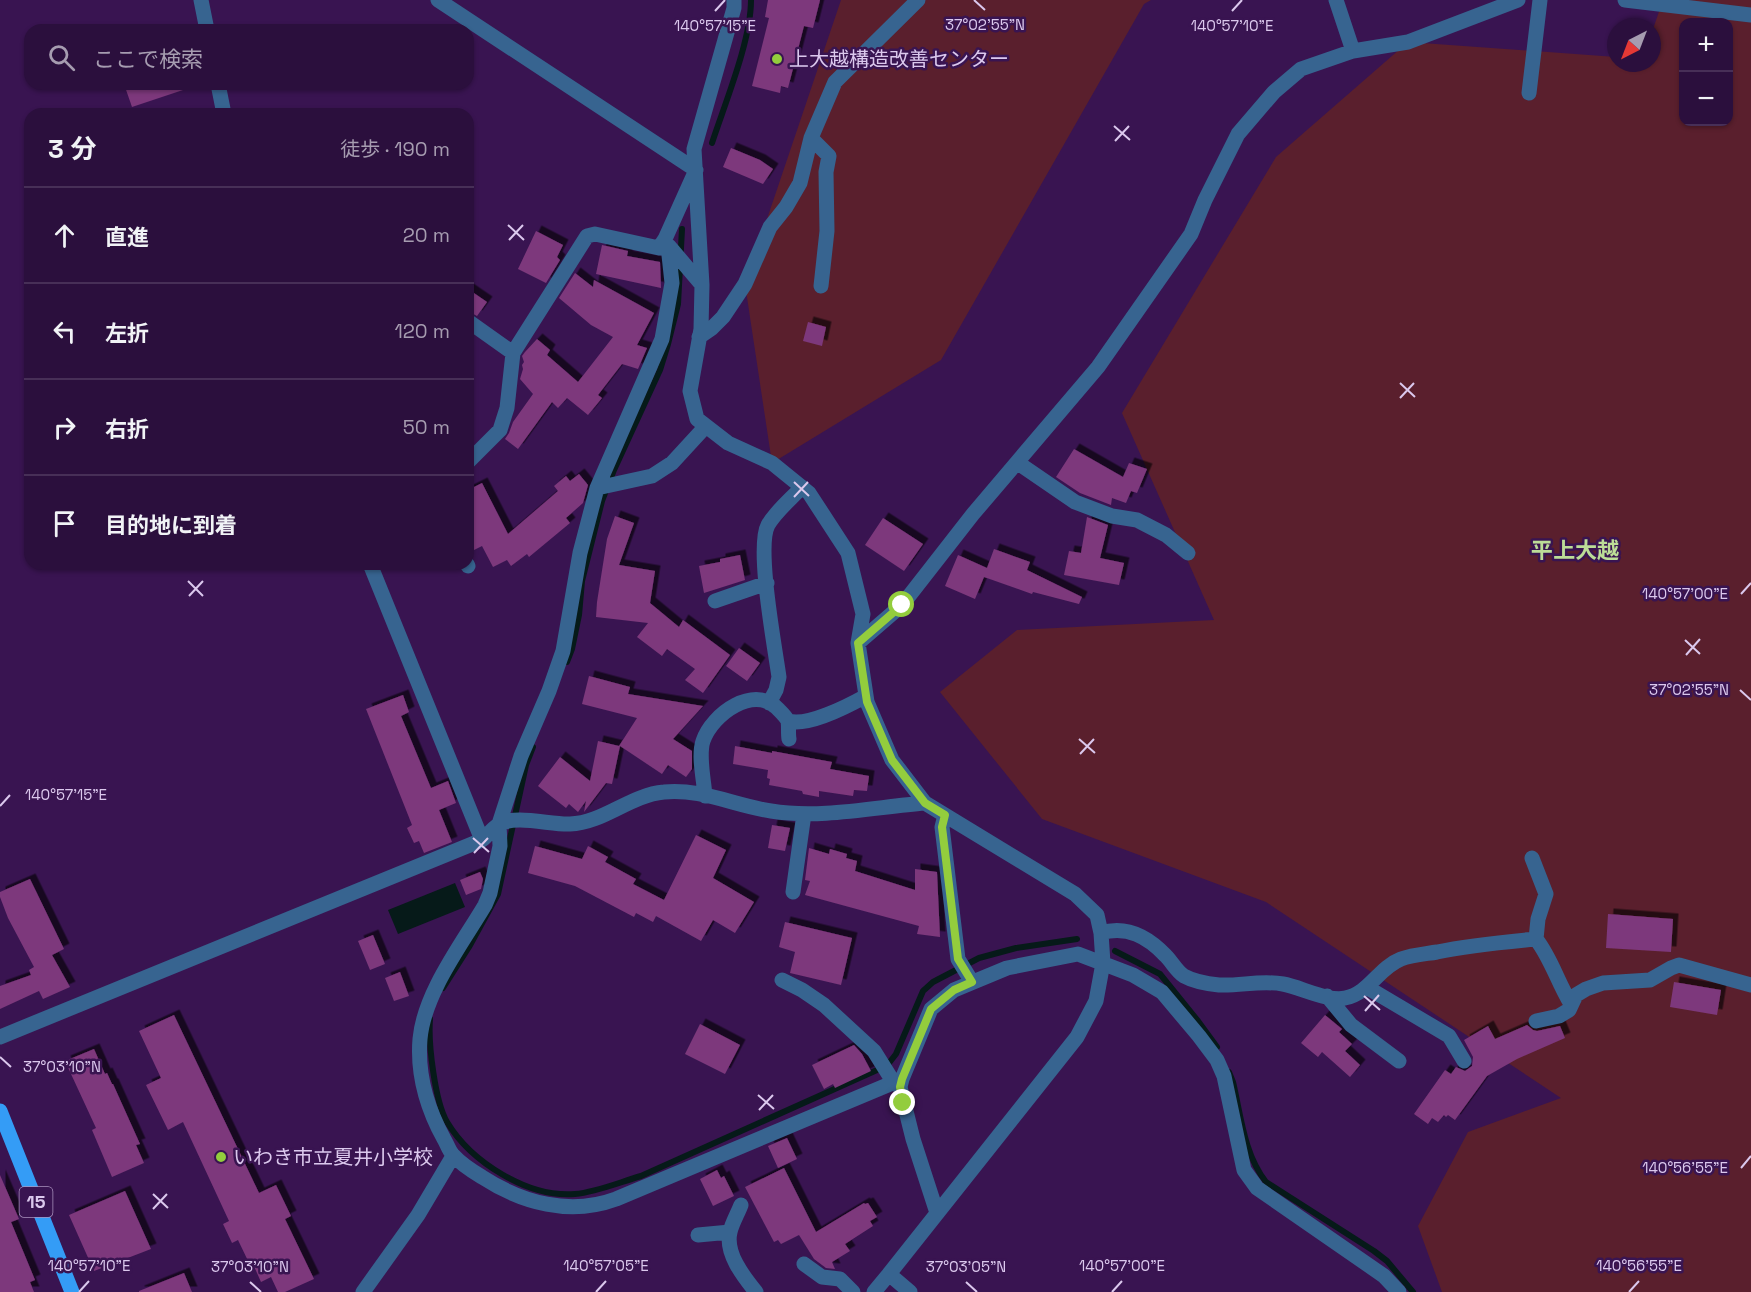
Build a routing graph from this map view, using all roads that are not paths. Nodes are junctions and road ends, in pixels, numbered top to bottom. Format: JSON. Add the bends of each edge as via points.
{"nodes":[{"id":1,"x":201,"y":0,"type":"edge"},
{"id":2,"x":438,"y":0,"type":"edge"},
{"id":3,"x":734,"y":0,"type":"edge"},
{"id":4,"x":918,"y":0,"type":"edge"},
{"id":5,"x":1336,"y":0,"type":"edge"},
{"id":6,"x":1518,"y":0,"type":"edge"},
{"id":7,"x":1540,"y":0,"type":"edge"},
{"id":8,"x":1625,"y":0,"type":"edge"},
{"id":9,"x":1751,"y":15,"type":"edge"},
{"id":10,"x":206,"y":24,"type":"edge"},
{"id":11,"x":1353,"y":51,"type":"junction"},
{"id":12,"x":219,"y":90,"type":"edge"},
{"id":13,"x":1529,"y":93,"type":"dead end"},
{"id":14,"x":224,"y":108,"type":"edge"},
{"id":15,"x":812,"y":138,"type":"junction"},
{"id":16,"x":696,"y":170,"type":"junction"},
{"id":17,"x":669,"y":245,"type":"junction"},
{"id":18,"x":702,"y":285,"type":"junction"},
{"id":19,"x":821,"y":286,"type":"dead end"},
{"id":20,"x":474,"y":325,"type":"edge"},
{"id":21,"x":699,"y":337,"type":"junction"},
{"id":22,"x":513,"y":353,"type":"junction"},
{"id":23,"x":706,"y":426,"type":"junction"},
{"id":24,"x":474,"y":456,"type":"edge"},
{"id":25,"x":1017,"y":463,"type":"junction"},
{"id":26,"x":605,"y":486,"type":"junction"},
{"id":27,"x":802,"y":487,"type":"junction"},
{"id":28,"x":1188,"y":553,"type":"dead end"},
{"id":29,"x":372,"y":570,"type":"edge"},
{"id":30,"x":767,"y":583,"type":"junction"},
{"id":31,"x":715,"y":601,"type":"dead end"},
{"id":32,"x":858,"y":643,"type":"junction"},
{"id":33,"x":866,"y":696,"type":"junction"},
{"id":34,"x":769,"y":703,"type":"junction"},
{"id":35,"x":788,"y":720,"type":"junction"},
{"id":36,"x":789,"y":739,"type":"dead end"},
{"id":37,"x":705,"y":796,"type":"junction"},
{"id":38,"x":925,"y":803,"type":"junction"},
{"id":39,"x":804,"y":814,"type":"junction"},
{"id":40,"x":945,"y":815,"type":"junction"},
{"id":41,"x":507,"y":822,"type":"junction"},
{"id":42,"x":482,"y":840,"type":"junction"},
{"id":43,"x":1532,"y":858,"type":"dead end"},
{"id":44,"x":794,"y":892,"type":"dead end"},
{"id":45,"x":1101,"y":933,"type":"junction"},
{"id":46,"x":1536,"y":939,"type":"junction"},
{"id":47,"x":1103,"y":963,"type":"junction"},
{"id":48,"x":782,"y":980,"type":"dead end"},
{"id":49,"x":972,"y":982,"type":"junction"},
{"id":50,"x":1751,"y":985,"type":"edge"},
{"id":51,"x":1368,"y":988,"type":"junction"},
{"id":52,"x":1327,"y":996,"type":"junction"},
{"id":53,"x":1571,"y":1004,"type":"junction"},
{"id":54,"x":1536,"y":1021,"type":"dead end"},
{"id":55,"x":0,"y":1037,"type":"edge"},
{"id":56,"x":1399,"y":1061,"type":"dead end"},
{"id":57,"x":1464,"y":1061,"type":"dead end"},
{"id":58,"x":891,"y":1073,"type":"junction"},
{"id":59,"x":0,"y":1112,"type":"edge"},
{"id":60,"x":453,"y":1156,"type":"junction"},
{"id":61,"x":741,"y":1205,"type":"dead end"},
{"id":62,"x":937,"y":1213,"type":"junction"},
{"id":63,"x":730,"y":1232,"type":"junction"},
{"id":64,"x":698,"y":1235,"type":"dead end"},
{"id":65,"x":804,"y":1264,"type":"dead end"},
{"id":66,"x":889,"y":1274,"type":"junction"},
{"id":67,"x":72,"y":1292,"type":"edge"},
{"id":68,"x":363,"y":1292,"type":"edge"},
{"id":69,"x":756,"y":1292,"type":"edge"},
{"id":70,"x":854,"y":1292,"type":"edge"},
{"id":71,"x":874,"y":1292,"type":"edge"},
{"id":72,"x":910,"y":1292,"type":"edge"},
{"id":73,"x":1399,"y":1292,"type":"edge"}],
"edges":[{"from":1,"to":10,"type":"street"},
{"from":2,"to":16,"type":"street"},
{"from":3,"to":16,"type":"street","via":[[694,149]]},
{"from":4,"to":15,"type":"street","via":[[835,82]]},
{"from":5,"to":11,"type":"street"},
{"from":6,"to":11,"type":"street","via":[[1408,42]]},
{"from":7,"to":13,"type":"street"},
{"from":8,"to":9,"type":"street"},
{"from":11,"to":25,"type":"street","via":[[1301,69],[1274,92],[1238,134],[1191,234],[1098,367]]},
{"from":12,"to":14,"type":"street"},
{"from":15,"to":19,"type":"street","via":[[829,156]]},
{"from":15,"to":21,"type":"street","via":[[800,183],[771,227],[745,284],[723,317]]},
{"from":16,"to":17,"type":"street"},
{"from":16,"to":18,"type":"street"},
{"from":17,"to":18,"type":"street"},
{"from":17,"to":22,"type":"street","via":[[659,248],[595,234],[587,236]]},
{"from":17,"to":26,"type":"street","via":[[672,283],[662,339]]},
{"from":18,"to":21,"type":"street"},
{"from":20,"to":22,"type":"street"},
{"from":21,"to":23,"type":"street","via":[[690,390],[697,419]]},
{"from":22,"to":24,"type":"street","via":[[507,408],[500,430]]},
{"from":23,"to":26,"type":"street","via":[[672,463],[652,476]]},
{"from":23,"to":27,"type":"street","via":[[728,443],[772,463]]},
{"from":25,"to":28,"type":"street","via":[[1075,502],[1112,516],[1137,520],[1166,535]]},
{"from":25,"to":32,"type":"street","via":[[902,605]]},
{"from":26,"to":41,"type":"street","via":[[580,553],[563,651],[521,756]]},
{"from":27,"to":30,"type":"street","via":[[768,526],[764,540]]},
{"from":27,"to":32,"type":"street","via":[[848,553],[863,614]]},
{"from":29,"to":42,"type":"street"},
{"from":30,"to":31,"type":"street"},
{"from":30,"to":34,"type":"street","via":[[779,677]]},
{"from":32,"to":33,"type":"street"},
{"from":33,"to":35,"type":"street","via":[[802,722]]},
{"from":33,"to":38,"type":"street","via":[[892,760]]},
{"from":34,"to":35,"type":"street"},
{"from":34,"to":37,"type":"street","via":[[740,702],[707,731],[702,743]]},
{"from":35,"to":36,"type":"street"},
{"from":37,"to":39,"type":"street","via":[[770,811]]},
{"from":37,"to":41,"type":"street","via":[[663,792],[636,798],[606,815],[572,824]]},
{"from":38,"to":39,"type":"street"},
{"from":38,"to":40,"type":"street"},
{"from":39,"to":44,"type":"street"},
{"from":40,"to":45,"type":"street","via":[[1075,894],[1096,915]]},
{"from":40,"to":49,"type":"street","via":[[942,827],[960,964]]},
{"from":41,"to":42,"type":"street"},
{"from":41,"to":60,"type":"street","via":[[490,893],[432,995],[420,1039],[424,1093]]},
{"from":42,"to":55,"type":"street"},
{"from":43,"to":46,"type":"street","via":[[1546,894]]},
{"from":45,"to":47,"type":"street"},
{"from":45,"to":52,"type":"street","via":[[1123,930],[1139,934],[1182,975],[1192,979],[1218,985],[1285,984]]},
{"from":46,"to":51,"type":"street","via":[[1479,944],[1399,960]]},
{"from":46,"to":53,"type":"street","via":[[1546,951]]},
{"from":47,"to":49,"type":"street","via":[[1078,954],[1007,968]]},
{"from":47,"to":62,"type":"street","via":[[1096,1001],[1077,1037]]},
{"from":47,"to":73,"type":"street","via":[[1162,992],[1217,1060],[1244,1170],[1257,1188],[1384,1276]]},
{"from":48,"to":58,"type":"street","via":[[824,1005]]},
{"from":49,"to":58,"type":"street","via":[[954,990],[931,1009]]},
{"from":50,"to":53,"type":"street","via":[[1679,965],[1650,980],[1603,983],[1586,989]]},
{"from":51,"to":52,"type":"street","via":[[1342,999]]},
{"from":51,"to":57,"type":"street","via":[[1449,1036]]},
{"from":52,"to":56,"type":"street","via":[[1351,1025]]},
{"from":53,"to":54,"type":"street","via":[[1569,1010],[1558,1016]]},
{"from":58,"to":60,"type":"street","via":[[603,1204],[554,1206],[519,1197],[484,1179]]},
{"from":58,"to":62,"type":"street","via":[[900,1087]]},
{"from":59,"to":67,"type":"main road","number":"15"},
{"from":60,"to":68,"type":"street","via":[[418,1215]]},
{"from":61,"to":63,"type":"street"},
{"from":62,"to":66,"type":"street"},
{"from":63,"to":64,"type":"street"},
{"from":63,"to":69,"type":"street","via":[[730,1248]]},
{"from":65,"to":70,"type":"street","via":[[822,1278],[840,1279]]},
{"from":66,"to":71,"type":"street"},
{"from":66,"to":72,"type":"street"}]}
